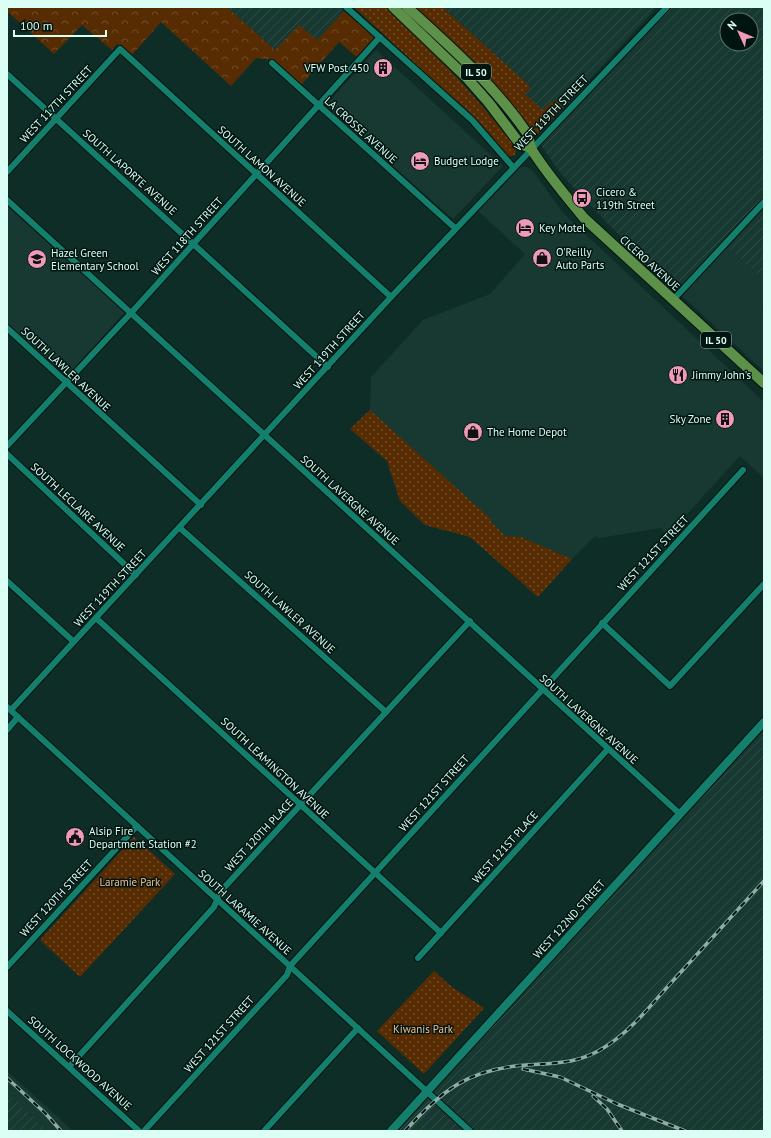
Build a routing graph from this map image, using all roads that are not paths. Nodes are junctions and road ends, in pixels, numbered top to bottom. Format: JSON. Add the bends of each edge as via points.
{"nodes":[{"id":1,"x":346,"y":7,"type":"edge"},
{"id":2,"x":393,"y":7,"type":"edge"},
{"id":3,"x":407,"y":7,"type":"edge"},
{"id":4,"x":667,"y":7,"type":"edge"},
{"id":5,"x":380,"y":37,"type":"junction"},
{"id":6,"x":120,"y":50,"type":"joint"},
{"id":7,"x":272,"y":63,"type":"dead end"},
{"id":8,"x":7,"y":74,"type":"edge"},
{"id":9,"x":319,"y":106,"type":"junction"},
{"id":10,"x":56,"y":119,"type":"junction"},
{"id":11,"x":531,"y":148,"type":"junction"},
{"id":12,"x":513,"y":167,"type":"junction"},
{"id":13,"x":7,"y":172,"type":"edge"},
{"id":14,"x":257,"y":175,"type":"junction"},
{"id":15,"x":7,"y":200,"type":"edge"},
{"id":16,"x":764,"y":202,"type":"edge"},
{"id":17,"x":455,"y":228,"type":"junction"},
{"id":18,"x":194,"y":244,"type":"junction"},
{"id":19,"x":391,"y":297,"type":"junction"},
{"id":20,"x":673,"y":300,"type":"junction"},
{"id":21,"x":131,"y":313,"type":"junction"},
{"id":22,"x":7,"y":328,"type":"edge"},
{"id":23,"x":328,"y":367,"type":"junction"},
{"id":24,"x":66,"y":383,"type":"junction"},
{"id":25,"x":764,"y":383,"type":"edge"},
{"id":26,"x":264,"y":436,"type":"junction"},
{"id":27,"x":7,"y":446,"type":"edge"},
{"id":28,"x":7,"y":454,"type":"edge"},
{"id":29,"x":743,"y":470,"type":"dead end"},
{"id":30,"x":201,"y":505,"type":"junction"},
{"id":31,"x":180,"y":528,"type":"junction"},
{"id":32,"x":136,"y":575,"type":"junction"},
{"id":33,"x":7,"y":580,"type":"edge"},
{"id":34,"x":764,"y":584,"type":"edge"},
{"id":35,"x":96,"y":618,"type":"junction"},
{"id":36,"x":470,"y":621,"type":"junction"},
{"id":37,"x":602,"y":623,"type":"junction"},
{"id":38,"x":73,"y":641,"type":"junction"},
{"id":39,"x":542,"y":689,"type":"junction"},
{"id":40,"x":9,"y":709,"type":"edge"},
{"id":41,"x":386,"y":712,"type":"junction"},
{"id":42,"x":18,"y":717,"type":"junction"},
{"id":43,"x":764,"y":723,"type":"edge"},
{"id":44,"x":7,"y":730,"type":"edge"},
{"id":45,"x":608,"y":749,"type":"junction"},
{"id":46,"x":301,"y":805,"type":"junction"},
{"id":47,"x":680,"y":814,"type":"junction"},
{"id":48,"x":137,"y":826,"type":"junction"},
{"id":49,"x":374,"y":873,"type":"junction"},
{"id":50,"x":217,"y":899,"type":"junction"},
{"id":51,"x":441,"y":933,"type":"junction"},
{"id":52,"x":418,"y":958,"type":"dead end"},
{"id":53,"x":290,"y":966,"type":"junction"},
{"id":54,"x":7,"y":967,"type":"edge"},
{"id":55,"x":7,"y":1011,"type":"edge"},
{"id":56,"x":358,"y":1028,"type":"junction"},
{"id":57,"x":70,"y":1066,"type":"junction"},
{"id":58,"x":427,"y":1091,"type":"junction"},
{"id":59,"x":139,"y":1131,"type":"edge"},
{"id":60,"x":144,"y":1131,"type":"edge"},
{"id":61,"x":264,"y":1131,"type":"edge"},
{"id":62,"x":391,"y":1131,"type":"edge"},
{"id":63,"x":470,"y":1131,"type":"edge"}],
"edges":[{"from":1,"to":5,"type":"street"},
{"from":2,"to":11,"type":"main road","name":"CICERO AVENUE","number":"IL 50","via":[[467,78],[520,144]]},
{"from":3,"to":11,"type":"main road","name":"CICERO AVENUE","number":"IL 50","via":[[451,47],[503,102],[528,134]]},
{"from":4,"to":11,"type":"street","name":"WEST 119TH STREET"},
{"from":5,"to":9,"type":"street","name":"WEST 118TH STREET"},
{"from":5,"to":12,"type":"street","via":[[472,120]]},
{"from":6,"to":10,"type":"street","name":"WEST 117TH STREET"},
{"from":6,"to":14,"type":"street","name":"SOUTH LAMON AVENUE"},
{"from":7,"to":9,"type":"street","name":"LA CROSSE AVENUE"},
{"from":8,"to":10,"type":"street","name":"SOUTH LAPORTE AVENUE"},
{"from":9,"to":14,"type":"street","name":"WEST 118TH STREET"},
{"from":9,"to":17,"type":"street","name":"LA CROSSE AVENUE"},
{"from":10,"to":13,"type":"street","name":"WEST 117TH STREET"},
{"from":10,"to":18,"type":"street","name":"SOUTH LAPORTE AVENUE"},
{"from":11,"to":12,"type":"street","name":"WEST 119TH STREET"},
{"from":11,"to":20,"type":"main road","name":"CICERO AVENUE","number":"IL 50","via":[[561,191],[584,218]]},
{"from":12,"to":17,"type":"street","name":"WEST 119TH STREET"},
{"from":14,"to":18,"type":"street","name":"WEST 118TH STREET"},
{"from":14,"to":19,"type":"street","name":"SOUTH LAMON AVENUE"},
{"from":15,"to":21,"type":"street","name":"SOUTH LAVERGNE AVENUE"},
{"from":16,"to":20,"type":"street"},
{"from":17,"to":19,"type":"street","name":"WEST 119TH STREET"},
{"from":18,"to":21,"type":"street","name":"WEST 118TH STREET"},
{"from":18,"to":23,"type":"street","name":"SOUTH LAPORTE AVENUE"},
{"from":19,"to":23,"type":"street","name":"WEST 119TH STREET"},
{"from":20,"to":25,"type":"main road","name":"CICERO AVENUE","number":"IL 50"},
{"from":21,"to":24,"type":"street","name":"WEST 118TH STREET"},
{"from":21,"to":26,"type":"street","name":"SOUTH LAVERGNE AVENUE"},
{"from":22,"to":24,"type":"street","name":"SOUTH LAWLER AVENUE"},
{"from":23,"to":26,"type":"street","name":"WEST 119TH STREET"},
{"from":24,"to":27,"type":"street","name":"WEST 118TH STREET"},
{"from":24,"to":30,"type":"street","name":"SOUTH LAWLER AVENUE"},
{"from":26,"to":30,"type":"street","name":"WEST 119TH STREET"},
{"from":26,"to":36,"type":"street","name":"SOUTH LAVERGNE AVENUE"},
{"from":28,"to":32,"type":"street","name":"SOUTH LECLAIRE AVENUE"},
{"from":29,"to":37,"type":"street","name":"WEST 121ST STREET"},
{"from":30,"to":31,"type":"street","name":"WEST 119TH STREET"},
{"from":31,"to":32,"type":"street","name":"WEST 119TH STREET"},
{"from":31,"to":41,"type":"street","name":"SOUTH LAWLER AVENUE"},
{"from":32,"to":35,"type":"street","name":"WEST 119TH STREET"},
{"from":33,"to":38,"type":"street"},
{"from":34,"to":37,"type":"street","via":[[670,686]]},
{"from":35,"to":38,"type":"street","name":"WEST 119TH STREET"},
{"from":35,"to":46,"type":"street","name":"SOUTH LEAMINGTON AVENUE"},
{"from":36,"to":39,"type":"street","name":"SOUTH LAVERGNE AVENUE"},
{"from":36,"to":41,"type":"street","name":"WEST 120TH PLACE"},
{"from":37,"to":39,"type":"street","name":"WEST 121ST STREET"},
{"from":38,"to":40,"type":"street","name":"WEST 119TH STREET"},
{"from":39,"to":45,"type":"street","name":"SOUTH LAVERGNE AVENUE"},
{"from":39,"to":49,"type":"street","name":"WEST 121ST STREET"},
{"from":40,"to":42,"type":"street","name":"SOUTH LARAMIE AVENUE"},
{"from":41,"to":46,"type":"street","name":"WEST 120TH PLACE"},
{"from":42,"to":44,"type":"street"},
{"from":42,"to":48,"type":"street","name":"SOUTH LARAMIE AVENUE"},
{"from":43,"to":47,"type":"street","name":"WEST 122ND STREET"},
{"from":45,"to":47,"type":"street","name":"SOUTH LAVERGNE AVENUE"},
{"from":45,"to":51,"type":"street","name":"WEST 121ST PLACE"},
{"from":46,"to":49,"type":"street","name":"SOUTH LEAMINGTON AVENUE"},
{"from":46,"to":50,"type":"street","name":"WEST 120TH PLACE","via":[[221,891]]},
{"from":47,"to":58,"type":"street","name":"WEST 122ND STREET"},
{"from":48,"to":50,"type":"street","name":"SOUTH LARAMIE AVENUE"},
{"from":48,"to":54,"type":"street","name":"WEST 120TH STREET"},
{"from":49,"to":51,"type":"street","name":"SOUTH LEAMINGTON AVENUE"},
{"from":49,"to":53,"type":"street","name":"WEST 121ST STREET"},
{"from":50,"to":53,"type":"street","name":"SOUTH LARAMIE AVENUE"},
{"from":50,"to":57,"type":"street","name":"WEST 120TH PLACE","via":[[214,907]]},
{"from":51,"to":52,"type":"street","name":"WEST 121ST PLACE"},
{"from":53,"to":56,"type":"street","name":"SOUTH LARAMIE AVENUE"},
{"from":53,"to":60,"type":"street","name":"WEST 121ST STREET","via":[[287,975]]},
{"from":55,"to":57,"type":"street","name":"SOUTH LOCKWOOD AVENUE"},
{"from":56,"to":58,"type":"street","name":"SOUTH LARAMIE AVENUE"},
{"from":56,"to":61,"type":"street"},
{"from":57,"to":59,"type":"street","name":"SOUTH LOCKWOOD AVENUE"},
{"from":58,"to":62,"type":"street","name":"WEST 122ND STREET"},
{"from":58,"to":63,"type":"street","name":"SOUTH LARAMIE AVENUE"}]}
